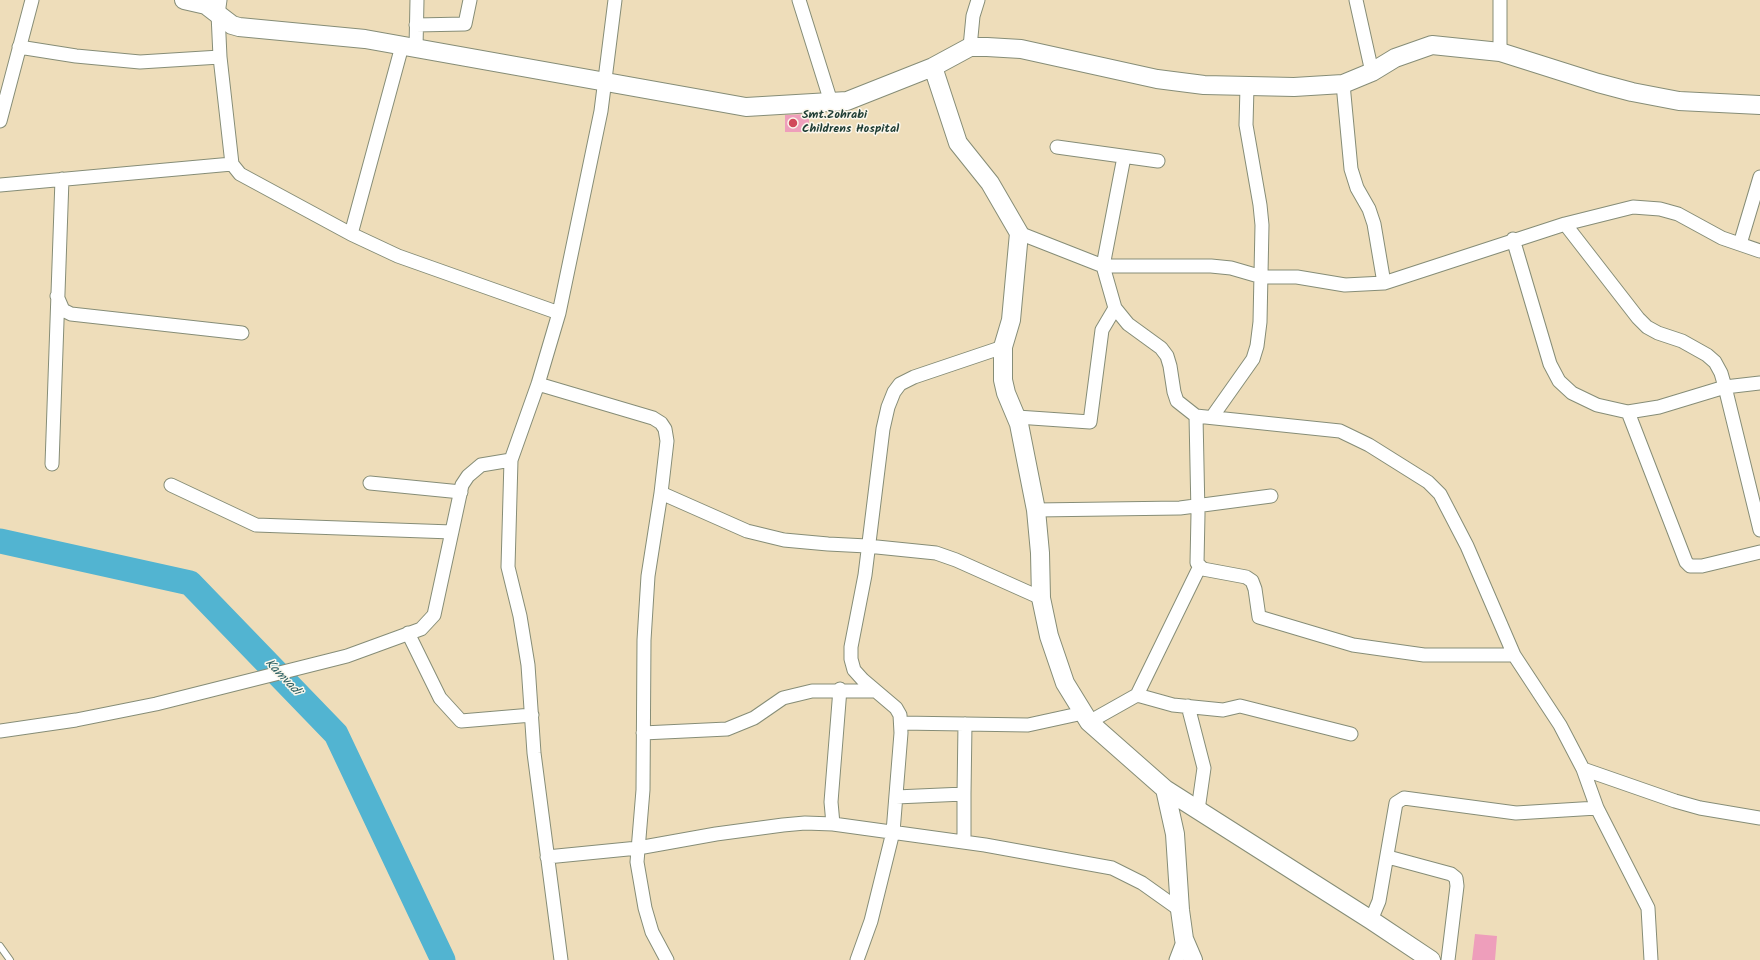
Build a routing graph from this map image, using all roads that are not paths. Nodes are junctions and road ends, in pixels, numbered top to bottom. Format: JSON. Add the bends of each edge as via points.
{"nodes":[{"id":1,"x":32,"y":0,"type":"edge"},
{"id":2,"x":184,"y":0,"type":"edge"},
{"id":3,"x":417,"y":0,"type":"edge"},
{"id":4,"x":470,"y":0,"type":"edge"},
{"id":5,"x":615,"y":0,"type":"edge"},
{"id":6,"x":799,"y":0,"type":"edge"},
{"id":7,"x":978,"y":0,"type":"edge"},
{"id":8,"x":1356,"y":0,"type":"edge"},
{"id":9,"x":1500,"y":0,"type":"edge"},
{"id":10,"x":219,"y":7,"type":"edge"},
{"id":11,"x":416,"y":25,"type":"junction"},
{"id":12,"x":19,"y":46,"type":"junction"},
{"id":13,"x":409,"y":47,"type":"junction"},
{"id":14,"x":970,"y":47,"type":"junction"},
{"id":15,"x":1500,"y":52,"type":"junction"},
{"id":16,"x":220,"y":57,"type":"junction"},
{"id":17,"x":933,"y":67,"type":"junction"},
{"id":18,"x":1372,"y":72,"type":"junction"},
{"id":19,"x":605,"y":81,"type":"junction"},
{"id":20,"x":1343,"y":84,"type":"junction"},
{"id":21,"x":1247,"y":88,"type":"junction"},
{"id":22,"x":831,"y":102,"type":"junction"},
{"id":23,"x":1760,"y":105,"type":"edge"},
{"id":24,"x":0,"y":121,"type":"edge"},
{"id":25,"x":1057,"y":147,"type":"dead end"},
{"id":26,"x":1124,"y":157,"type":"junction"},
{"id":27,"x":1158,"y":161,"type":"dead end"},
{"id":28,"x":232,"y":164,"type":"junction"},
{"id":29,"x":1760,"y":177,"type":"edge"},
{"id":30,"x":62,"y":179,"type":"junction"},
{"id":31,"x":0,"y":185,"type":"edge"},
{"id":32,"x":1565,"y":224,"type":"junction"},
{"id":33,"x":1019,"y":233,"type":"junction"},
{"id":34,"x":351,"y":234,"type":"junction"},
{"id":35,"x":1513,"y":239,"type":"junction"},
{"id":36,"x":1740,"y":244,"type":"junction"},
{"id":37,"x":1760,"y":251,"type":"edge"},
{"id":38,"x":1103,"y":266,"type":"junction"},
{"id":39,"x":1262,"y":277,"type":"junction"},
{"id":40,"x":1384,"y":283,"type":"junction"},
{"id":41,"x":57,"y":295,"type":"junction"},
{"id":42,"x":1115,"y":308,"type":"junction"},
{"id":43,"x":559,"y":313,"type":"junction"},
{"id":44,"x":242,"y":333,"type":"dead end"},
{"id":45,"x":1003,"y":347,"type":"junction"},
{"id":46,"x":1760,"y":383,"type":"edge"},
{"id":47,"x":538,"y":384,"type":"junction"},
{"id":48,"x":1725,"y":387,"type":"junction"},
{"id":49,"x":1628,"y":412,"type":"junction"},
{"id":50,"x":1196,"y":416,"type":"junction"},
{"id":51,"x":1017,"y":417,"type":"junction"},
{"id":52,"x":1212,"y":417,"type":"junction"},
{"id":53,"x":511,"y":460,"type":"junction"},
{"id":54,"x":52,"y":464,"type":"dead end"},
{"id":55,"x":370,"y":483,"type":"dead end"},
{"id":56,"x":171,"y":485,"type":"dead end"},
{"id":57,"x":461,"y":492,"type":"junction"},
{"id":58,"x":661,"y":493,"type":"junction"},
{"id":59,"x":1271,"y":496,"type":"dead end"},
{"id":60,"x":1198,"y":504,"type":"junction"},
{"id":61,"x":1036,"y":510,"type":"junction"},
{"id":62,"x":1760,"y":530,"type":"edge"},
{"id":63,"x":452,"y":532,"type":"junction"},
{"id":64,"x":867,"y":546,"type":"junction"},
{"id":65,"x":1760,"y":552,"type":"edge"},
{"id":66,"x":1200,"y":566,"type":"junction"},
{"id":67,"x":1041,"y":598,"type":"junction"},
{"id":68,"x":408,"y":633,"type":"junction"},
{"id":69,"x":1514,"y":655,"type":"junction"},
{"id":70,"x":840,"y":690,"type":"junction"},
{"id":71,"x":876,"y":690,"type":"junction"},
{"id":72,"x":1137,"y":695,"type":"junction"},
{"id":73,"x":1188,"y":706,"type":"junction"},
{"id":74,"x":532,"y":715,"type":"junction"},
{"id":75,"x":1086,"y":717,"type":"junction"},
{"id":76,"x":901,"y":723,"type":"junction"},
{"id":77,"x":965,"y":724,"type":"junction"},
{"id":78,"x":0,"y":731,"type":"edge"},
{"id":79,"x":643,"y":733,"type":"junction"},
{"id":80,"x":1351,"y":734,"type":"dead end"},
{"id":81,"x":1583,"y":769,"type":"junction"},
{"id":82,"x":1165,"y":789,"type":"junction"},
{"id":83,"x":964,"y":794,"type":"junction"},
{"id":84,"x":896,"y":797,"type":"junction"},
{"id":85,"x":1597,"y":808,"type":"junction"},
{"id":86,"x":1198,"y":810,"type":"junction"},
{"id":87,"x":1760,"y":818,"type":"edge"},
{"id":88,"x":833,"y":824,"type":"junction"},
{"id":89,"x":893,"y":832,"type":"junction"},
{"id":90,"x":964,"y":842,"type":"junction"},
{"id":91,"x":638,"y":848,"type":"junction"},
{"id":92,"x":547,"y":857,"type":"junction"},
{"id":93,"x":1388,"y":857,"type":"junction"},
{"id":94,"x":1180,"y":910,"type":"junction"},
{"id":95,"x":1371,"y":920,"type":"junction"},
{"id":96,"x":1184,"y":939,"type":"junction"},
{"id":97,"x":0,"y":946,"type":"edge"},
{"id":98,"x":10,"y":960,"type":"edge"},
{"id":99,"x":561,"y":960,"type":"edge"},
{"id":100,"x":667,"y":960,"type":"edge"},
{"id":101,"x":857,"y":960,"type":"edge"},
{"id":102,"x":1176,"y":960,"type":"edge"},
{"id":103,"x":1193,"y":960,"type":"edge"},
{"id":104,"x":1431,"y":960,"type":"edge"},
{"id":105,"x":1448,"y":960,"type":"edge"},
{"id":106,"x":1651,"y":960,"type":"edge"}],
"edges":[{"from":1,"to":12,"type":"street"},
{"from":2,"to":10,"type":"street"},
{"from":3,"to":11,"type":"street"},
{"from":4,"to":11,"type":"street","via":[[465,24]]},
{"from":5,"to":19,"type":"street"},
{"from":6,"to":22,"type":"street"},
{"from":7,"to":14,"type":"street","via":[[973,16]]},
{"from":8,"to":18,"type":"street"},
{"from":9,"to":15,"type":"street"},
{"from":10,"to":13,"type":"street","via":[[232,25],[239,27],[365,39]]},
{"from":10,"to":16,"type":"street"},
{"from":11,"to":13,"type":"street"},
{"from":12,"to":16,"type":"street","via":[[76,56],[140,62]]},
{"from":12,"to":24,"type":"street"},
{"from":13,"to":19,"type":"street"},
{"from":13,"to":34,"type":"street"},
{"from":14,"to":17,"type":"street"},
{"from":14,"to":21,"type":"street","via":[[1021,50],[1157,78]]},
{"from":15,"to":18,"type":"street","via":[[1432,45],[1395,58]]},
{"from":15,"to":23,"type":"street","via":[[1632,92],[1679,101]]},
{"from":16,"to":28,"type":"street"},
{"from":17,"to":22,"type":"street","via":[[847,101]]},
{"from":17,"to":33,"type":"street","via":[[958,143],[990,183]]},
{"from":18,"to":20,"type":"street"},
{"from":19,"to":22,"type":"street","via":[[746,107]]},
{"from":19,"to":43,"type":"street"},
{"from":20,"to":21,"type":"street"},
{"from":20,"to":40,"type":"street","via":[[1351,169],[1374,224]]},
{"from":21,"to":39,"type":"street","via":[[1246,125],[1262,225]]},
{"from":25,"to":26,"type":"street"},
{"from":26,"to":27,"type":"street"},
{"from":26,"to":38,"type":"street"},
{"from":28,"to":30,"type":"street"},
{"from":28,"to":34,"type":"street","via":[[240,174]]},
{"from":29,"to":36,"type":"street"},
{"from":30,"to":31,"type":"street"},
{"from":30,"to":41,"type":"street"},
{"from":32,"to":35,"type":"street"},
{"from":32,"to":36,"type":"street","via":[[1633,207],[1660,209],[1678,214],[1722,238]]},
{"from":32,"to":48,"type":"street","via":[[1638,318],[1647,327],[1682,341],[1715,362]]},
{"from":33,"to":38,"type":"street"},
{"from":33,"to":45,"type":"street","via":[[1011,320]]},
{"from":34,"to":43,"type":"street","via":[[398,256]]},
{"from":35,"to":40,"type":"street"},
{"from":35,"to":49,"type":"street","via":[[1550,364],[1559,381],[1572,393],[1597,405]]},
{"from":36,"to":37,"type":"street"},
{"from":38,"to":39,"type":"street","via":[[1211,266],[1231,268]]},
{"from":38,"to":42,"type":"street"},
{"from":39,"to":40,"type":"street","via":[[1297,277],[1345,285]]},
{"from":39,"to":52,"type":"street","via":[[1258,340],[1253,359]]},
{"from":41,"to":44,"type":"street","via":[[63,310],[71,314]]},
{"from":41,"to":54,"type":"street"},
{"from":42,"to":50,"type":"street","via":[[1128,324],[1161,348],[1167,356],[1177,401]]},
{"from":42,"to":51,"type":"street","via":[[1102,330],[1090,422]]},
{"from":43,"to":47,"type":"street"},
{"from":45,"to":51,"type":"street","via":[[1003,380]]},
{"from":45,"to":64,"type":"street","via":[[914,377],[900,384],[894,392],[883,428]]},
{"from":46,"to":48,"type":"street"},
{"from":47,"to":53,"type":"street"},
{"from":47,"to":58,"type":"street","via":[[654,418],[661,423],[667,441]]},
{"from":48,"to":49,"type":"street","via":[[1659,407]]},
{"from":48,"to":62,"type":"street"},
{"from":49,"to":65,"type":"street","via":[[1686,562],[1690,566],[1702,566]]},
{"from":50,"to":52,"type":"street"},
{"from":50,"to":60,"type":"street"},
{"from":51,"to":61,"type":"street"},
{"from":52,"to":69,"type":"street","via":[[1340,431],[1369,445],[1428,482],[1440,494],[1467,546]]},
{"from":53,"to":57,"type":"street","via":[[481,465],[468,476]]},
{"from":53,"to":74,"type":"street","via":[[508,567],[526,651]]},
{"from":55,"to":57,"type":"street"},
{"from":56,"to":63,"type":"street","via":[[256,525]]},
{"from":57,"to":63,"type":"street"},
{"from":58,"to":64,"type":"street","via":[[747,531],[784,540]]},
{"from":58,"to":79,"type":"street","via":[[648,576]]},
{"from":59,"to":60,"type":"street"},
{"from":60,"to":61,"type":"street","via":[[1157,509]]},
{"from":60,"to":66,"type":"street","via":[[1196,553]]},
{"from":61,"to":67,"type":"street"},
{"from":63,"to":68,"type":"street","via":[[434,615],[421,629]]},
{"from":64,"to":67,"type":"street","via":[[942,555]]},
{"from":64,"to":71,"type":"street","via":[[851,659],[854,670]]},
{"from":66,"to":69,"type":"street","via":[[1203,570],[1246,577],[1252,581],[1259,617],[1353,645],[1424,655]]},
{"from":66,"to":72,"type":"street"},
{"from":67,"to":75,"type":"street","via":[[1049,636],[1065,682]]},
{"from":68,"to":74,"type":"street","via":[[440,698],[461,721]]},
{"from":68,"to":78,"type":"street","via":[[347,656],[156,704],[76,720]]},
{"from":69,"to":81,"type":"street","via":[[1560,724]]},
{"from":70,"to":71,"type":"street"},
{"from":70,"to":79,"type":"street","via":[[812,691],[783,698],[754,718],[727,729]]},
{"from":70,"to":88,"type":"street","via":[[831,802]]},
{"from":71,"to":76,"type":"street","via":[[896,708]]},
{"from":72,"to":73,"type":"street","via":[[1173,705]]},
{"from":72,"to":75,"type":"street"},
{"from":73,"to":80,"type":"street","via":[[1223,710],[1240,706]]},
{"from":73,"to":86,"type":"street","via":[[1204,768]]},
{"from":74,"to":92,"type":"street","via":[[534,753]]},
{"from":75,"to":77,"type":"street","via":[[1028,725]]},
{"from":75,"to":82,"type":"street"},
{"from":76,"to":77,"type":"street"},
{"from":76,"to":84,"type":"street"},
{"from":77,"to":83,"type":"street"},
{"from":79,"to":91,"type":"street","via":[[643,790]]},
{"from":81,"to":85,"type":"street"},
{"from":81,"to":87,"type":"street","via":[[1700,808]]},
{"from":82,"to":86,"type":"street"},
{"from":82,"to":94,"type":"street","via":[[1175,834]]},
{"from":83,"to":84,"type":"street"},
{"from":83,"to":90,"type":"street"},
{"from":84,"to":89,"type":"street"},
{"from":85,"to":93,"type":"street","via":[[1516,813],[1404,798],[1396,803]]},
{"from":85,"to":106,"type":"street","via":[[1648,908]]},
{"from":86,"to":95,"type":"street"},
{"from":88,"to":89,"type":"street"},
{"from":88,"to":91,"type":"street","via":[[783,825]]},
{"from":89,"to":90,"type":"street"},
{"from":89,"to":101,"type":"street","via":[[871,921]]},
{"from":90,"to":94,"type":"street","via":[[1112,868],[1142,882]]},
{"from":91,"to":92,"type":"street"},
{"from":91,"to":100,"type":"street","via":[[637,862],[645,908],[652,932]]},
{"from":92,"to":99,"type":"street"},
{"from":93,"to":95,"type":"street","via":[[1379,901]]},
{"from":93,"to":105,"type":"street","via":[[1444,872],[1456,878],[1458,886]]},
{"from":94,"to":96,"type":"street"},
{"from":95,"to":104,"type":"street"},
{"from":96,"to":102,"type":"street"},
{"from":96,"to":103,"type":"street"},
{"from":97,"to":98,"type":"lane"}]}
